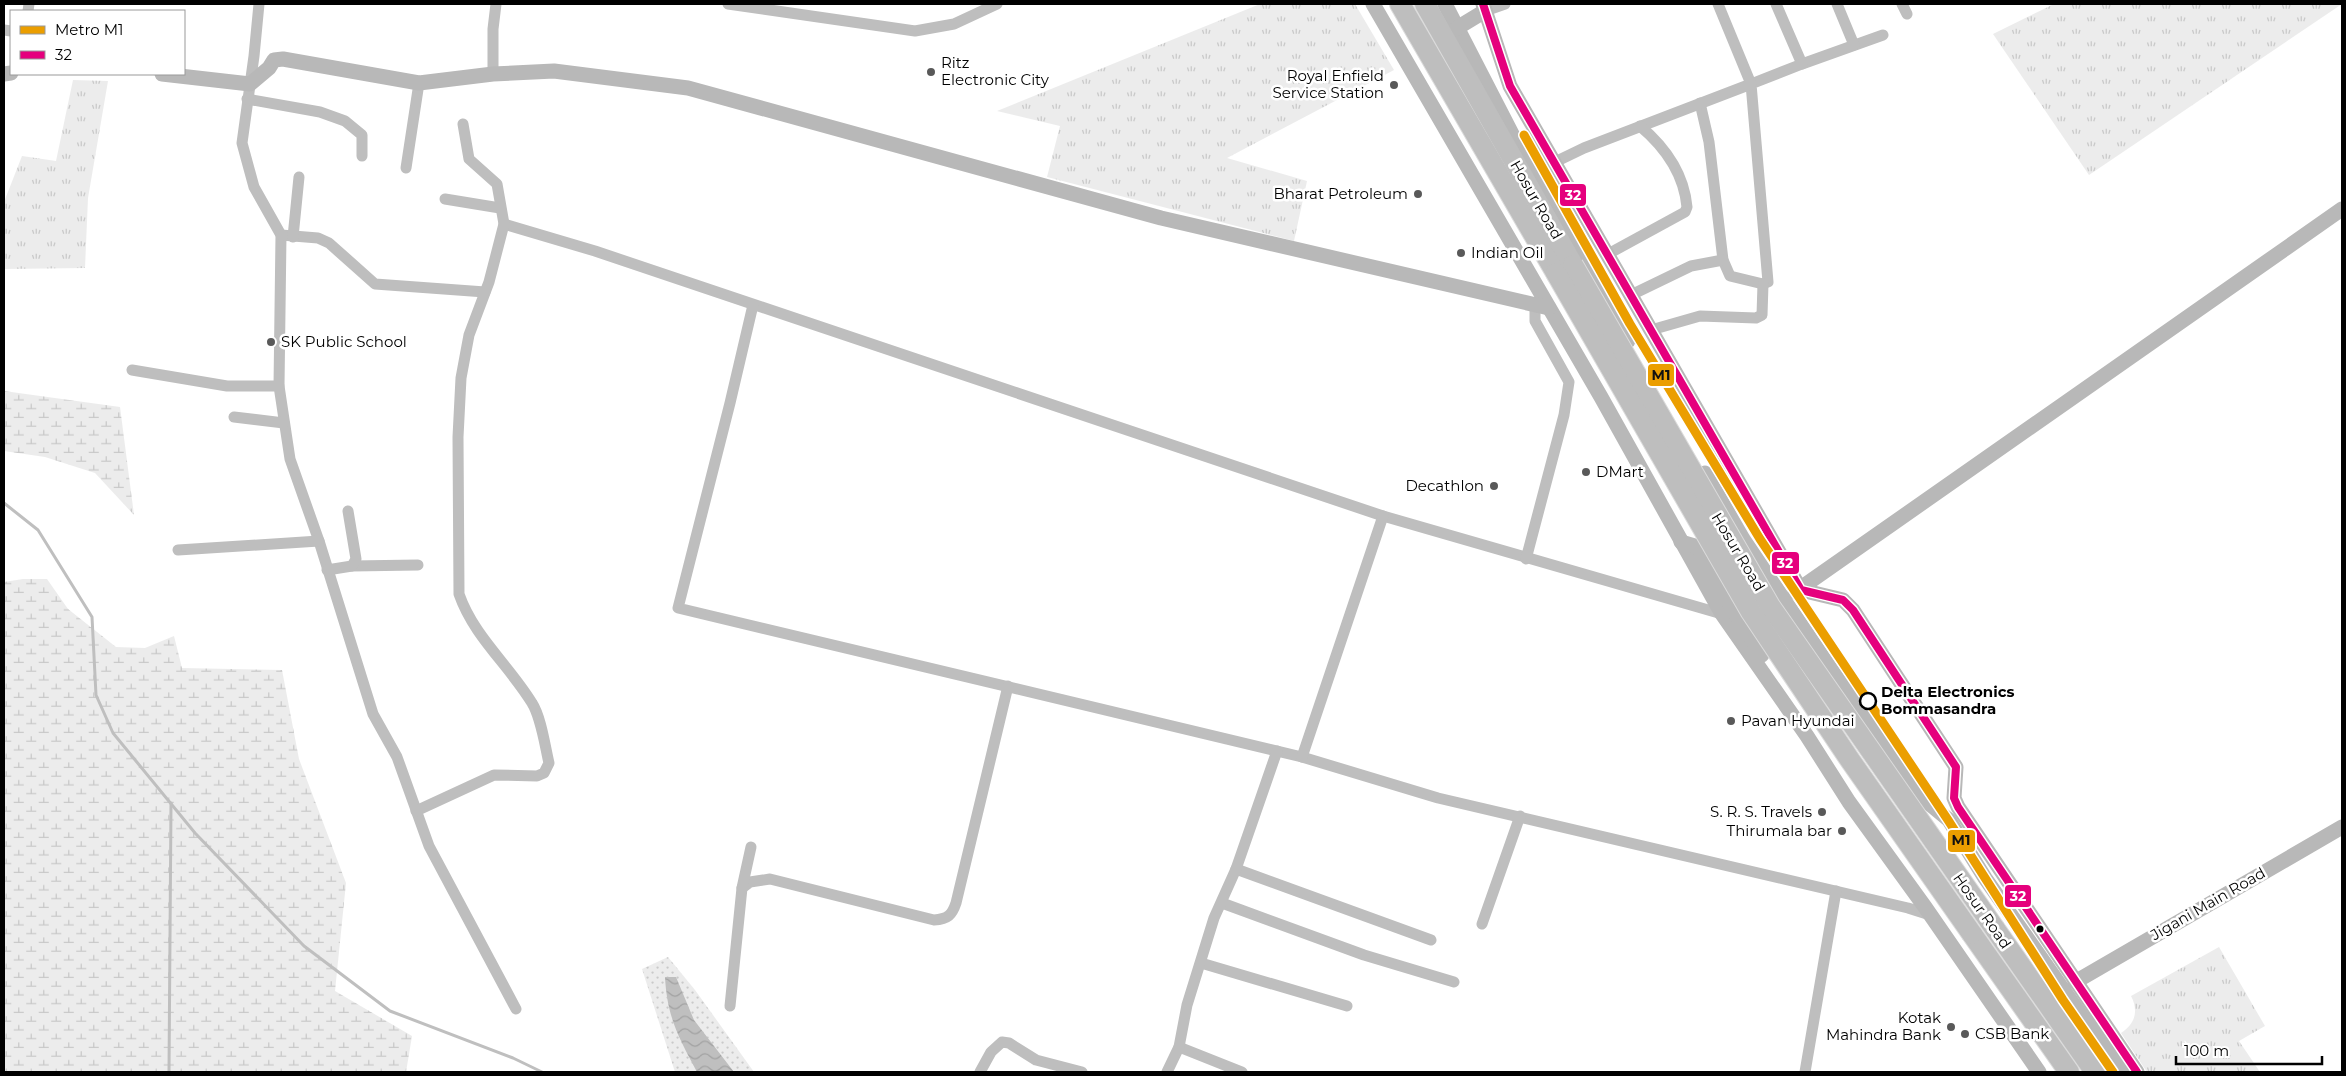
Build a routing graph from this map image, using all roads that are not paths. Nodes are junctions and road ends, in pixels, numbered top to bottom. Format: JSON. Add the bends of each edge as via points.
{"nodes":[{"id":1,"x":259,"y":4,"type":"edge"},
{"id":2,"x":496,"y":4,"type":"edge"},
{"id":3,"x":728,"y":4,"type":"edge"},
{"id":4,"x":997,"y":4,"type":"edge"},
{"id":5,"x":1373,"y":4,"type":"edge"},
{"id":6,"x":1400,"y":4,"type":"edge"},
{"id":7,"x":1425,"y":4,"type":"edge"},
{"id":8,"x":1445,"y":4,"type":"edge"},
{"id":9,"x":1505,"y":4,"type":"edge"},
{"id":10,"x":1718,"y":4,"type":"edge"},
{"id":11,"x":1776,"y":4,"type":"edge"},
{"id":12,"x":1837,"y":4,"type":"edge"},
{"id":13,"x":1484,"y":8,"type":"edge"},
{"id":14,"x":1457,"y":28,"type":"junction"},
{"id":15,"x":1884,"y":34,"type":"dead end"},
{"id":16,"x":1854,"y":45,"type":"junction"},
{"id":17,"x":1802,"y":64,"type":"junction"},
{"id":18,"x":493,"y":74,"type":"junction"},
{"id":19,"x":171,"y":75,"type":"edge"},
{"id":20,"x":419,"y":83,"type":"junction"},
{"id":21,"x":250,"y":84,"type":"junction"},
{"id":22,"x":1751,"y":84,"type":"junction"},
{"id":23,"x":1510,"y":86,"type":"junction"},
{"id":24,"x":1492,"y":95,"type":"junction"},
{"id":25,"x":247,"y":99,"type":"junction"},
{"id":26,"x":1700,"y":103,"type":"junction"},
{"id":27,"x":463,"y":124,"type":"dead end"},
{"id":28,"x":1640,"y":126,"type":"junction"},
{"id":29,"x":362,"y":156,"type":"dead end"},
{"id":30,"x":1555,"y":162,"type":"junction"},
{"id":31,"x":406,"y":168,"type":"dead end"},
{"id":32,"x":299,"y":177,"type":"dead end"},
{"id":33,"x":445,"y":199,"type":"dead end"},
{"id":34,"x":500,"y":208,"type":"junction"},
{"id":35,"x":2342,"y":209,"type":"edge"},
{"id":36,"x":504,"y":224,"type":"junction"},
{"id":37,"x":287,"y":236,"type":"junction"},
{"id":38,"x":1608,"y":254,"type":"junction"},
{"id":39,"x":1723,"y":260,"type":"junction"},
{"id":40,"x":1564,"y":269,"type":"junction"},
{"id":41,"x":1762,"y":284,"type":"junction"},
{"id":42,"x":485,"y":292,"type":"junction"},
{"id":43,"x":1631,"y":296,"type":"junction"},
{"id":44,"x":753,"y":305,"type":"junction"},
{"id":45,"x":1542,"y":306,"type":"junction"},
{"id":46,"x":1651,"y":330,"type":"junction"},
{"id":47,"x":132,"y":370,"type":"dead end"},
{"id":48,"x":278,"y":386,"type":"junction"},
{"id":49,"x":234,"y":417,"type":"dead end"},
{"id":50,"x":284,"y":423,"type":"junction"},
{"id":51,"x":348,"y":512,"type":"dead end"},
{"id":52,"x":1383,"y":516,"type":"junction"},
{"id":53,"x":1743,"y":539,"type":"junction"},
{"id":54,"x":319,"y":541,"type":"junction"},
{"id":55,"x":1681,"y":542,"type":"junction"},
{"id":56,"x":178,"y":550,"type":"dead end"},
{"id":57,"x":1704,"y":558,"type":"junction"},
{"id":58,"x":1526,"y":559,"type":"junction"},
{"id":59,"x":418,"y":565,"type":"dead end"},
{"id":60,"x":352,"y":566,"type":"junction"},
{"id":61,"x":328,"y":570,"type":"junction"},
{"id":62,"x":1801,"y":590,"type":"junction"},
{"id":63,"x":1783,"y":597,"type":"junction"},
{"id":64,"x":1727,"y":612,"type":"junction"},
{"id":65,"x":1008,"y":686,"type":"junction"},
{"id":66,"x":1277,"y":751,"type":"junction"},
{"id":67,"x":1302,"y":757,"type":"junction"},
{"id":68,"x":416,"y":811,"type":"junction"},
{"id":69,"x":1520,"y":816,"type":"junction"},
{"id":70,"x":2342,"y":827,"type":"edge"},
{"id":71,"x":750,"y":847,"type":"dead end"},
{"id":72,"x":1236,"y":869,"type":"junction"},
{"id":73,"x":742,"y":888,"type":"junction"},
{"id":74,"x":1836,"y":892,"type":"junction"},
{"id":75,"x":1222,"y":903,"type":"junction"},
{"id":76,"x":1930,"y":915,"type":"junction"},
{"id":77,"x":1482,"y":924,"type":"dead end"},
{"id":78,"x":1431,"y":940,"type":"dead end"},
{"id":79,"x":2046,"y":952,"type":"junction"},
{"id":80,"x":1201,"y":963,"type":"junction"},
{"id":81,"x":1454,"y":982,"type":"dead end"},
{"id":82,"x":2075,"y":982,"type":"junction"},
{"id":83,"x":730,"y":1006,"type":"dead end"},
{"id":84,"x":1347,"y":1006,"type":"dead end"},
{"id":85,"x":516,"y":1009,"type":"dead end"},
{"id":86,"x":1179,"y":1047,"type":"junction"},
{"id":87,"x":980,"y":1072,"type":"edge"},
{"id":88,"x":1082,"y":1072,"type":"edge"},
{"id":89,"x":1167,"y":1072,"type":"edge"},
{"id":90,"x":1242,"y":1072,"type":"edge"},
{"id":91,"x":1805,"y":1072,"type":"edge"},
{"id":92,"x":2039,"y":1072,"type":"edge"},
{"id":93,"x":2069,"y":1072,"type":"edge"},
{"id":94,"x":2095,"y":1072,"type":"edge"},
{"id":95,"x":2121,"y":1072,"type":"edge"},
{"id":96,"x":2137,"y":1072,"type":"edge"}],
"edges":[{"from":1,"to":21,"type":"street"},
{"from":2,"to":18,"type":"street"},
{"from":3,"to":4,"type":"street","via":[[916,31],[954,24]]},
{"from":5,"to":45,"type":"street"},
{"from":6,"to":40,"type":"highway","name":"Hosur Road"},
{"from":7,"to":40,"type":"highway","name":"Hosur Road"},
{"from":8,"to":14,"type":"street"},
{"from":9,"to":13,"type":"street"},
{"from":10,"to":22,"type":"street"},
{"from":11,"to":17,"type":"street"},
{"from":12,"to":16,"type":"street"},
{"from":13,"to":14,"type":"street"},
{"from":13,"to":23,"type":"street"},
{"from":14,"to":24,"type":"street"},
{"from":15,"to":16,"type":"street"},
{"from":16,"to":17,"type":"street"},
{"from":17,"to":22,"type":"street"},
{"from":18,"to":20,"type":"street"},
{"from":18,"to":45,"type":"street","via":[[554,71],[688,88],[1162,218]]},
{"from":19,"to":21,"type":"street"},
{"from":20,"to":21,"type":"street","via":[[283,58],[274,60]]},
{"from":20,"to":31,"type":"street"},
{"from":21,"to":25,"type":"street"},
{"from":22,"to":26,"type":"street"},
{"from":22,"to":41,"type":"street","via":[[1768,282]]},
{"from":23,"to":24,"type":"street"},
{"from":23,"to":30,"type":"street"},
{"from":24,"to":53,"type":"street","via":[[1534,175]]},
{"from":25,"to":29,"type":"street","via":[[320,112],[345,121],[362,135]]},
{"from":25,"to":37,"type":"street","via":[[242,143],[254,188]]},
{"from":26,"to":28,"type":"street"},
{"from":26,"to":39,"type":"street","via":[[1709,142]]},
{"from":27,"to":34,"type":"street","via":[[469,159],[497,184]]},
{"from":28,"to":30,"type":"street"},
{"from":28,"to":38,"type":"street","via":[[1678,171],[1687,207],[1685,212]]},
{"from":30,"to":38,"type":"street"},
{"from":32,"to":37,"type":"street"},
{"from":33,"to":34,"type":"street"},
{"from":34,"to":36,"type":"street"},
{"from":35,"to":62,"type":"street"},
{"from":36,"to":42,"type":"street"},
{"from":36,"to":44,"type":"street"},
{"from":37,"to":42,"type":"street","via":[[318,238],[330,244],[375,284]]},
{"from":37,"to":48,"type":"street"},
{"from":38,"to":43,"type":"street"},
{"from":39,"to":41,"type":"street","via":[[1730,276]]},
{"from":39,"to":43,"type":"street","via":[[1691,266]]},
{"from":40,"to":93,"type":"highway","name":"Hosur Road","bridge":true,"via":[[1751,612],[1850,760]]},
{"from":40,"to":94,"type":"highway","name":"Hosur Road","bridge":true,"via":[[1770,606]]},
{"from":41,"to":46,"type":"street","via":[[1762,315],[1756,318],[1700,316]]},
{"from":42,"to":68,"type":"street","via":[[469,335],[461,378],[459,594],[476,631],[533,704],[549,763],[544,773],[537,776],[494,775]]},
{"from":43,"to":46,"type":"street"},
{"from":44,"to":52,"type":"street"},
{"from":44,"to":65,"type":"street","via":[[678,608]]},
{"from":45,"to":55,"type":"street"},
{"from":45,"to":58,"type":"street","via":[[1534,320],[1569,382],[1564,415]]},
{"from":46,"to":62,"type":"street"},
{"from":47,"to":48,"type":"street","via":[[227,386]]},
{"from":48,"to":50,"type":"street"},
{"from":49,"to":50,"type":"street"},
{"from":50,"to":54,"type":"street","via":[[290,459]]},
{"from":51,"to":60,"type":"street","via":[[356,559]]},
{"from":52,"to":58,"type":"street"},
{"from":52,"to":67,"type":"street"},
{"from":53,"to":57,"type":"street"},
{"from":53,"to":63,"type":"street"},
{"from":54,"to":56,"type":"street"},
{"from":54,"to":61,"type":"street"},
{"from":55,"to":57,"type":"street","via":[[1698,547]]},
{"from":55,"to":64,"type":"street"},
{"from":57,"to":64,"type":"street"},
{"from":58,"to":64,"type":"street"},
{"from":59,"to":60,"type":"street"},
{"from":60,"to":61,"type":"street"},
{"from":61,"to":68,"type":"street","via":[[373,714],[397,757]]},
{"from":62,"to":63,"type":"street"},
{"from":62,"to":79,"type":"street","via":[[1843,600],[1853,610],[1956,767],[1954,798]]},
{"from":63,"to":64,"type":"street"},
{"from":63,"to":79,"type":"street","via":[[1920,796],[1949,820],[1985,878]]},
{"from":64,"to":76,"type":"street","via":[[1849,802]]},
{"from":65,"to":66,"type":"street"},
{"from":65,"to":73,"type":"street","via":[[956,902],[953,913],[945,920],[770,880],[750,882]]},
{"from":66,"to":67,"type":"street"},
{"from":66,"to":72,"type":"street"},
{"from":67,"to":69,"type":"street","via":[[1438,798]]},
{"from":68,"to":85,"type":"street","via":[[429,846]]},
{"from":69,"to":74,"type":"street"},
{"from":69,"to":77,"type":"street"},
{"from":70,"to":82,"type":"street","name":"Jigani Main Road"},
{"from":71,"to":73,"type":"street"},
{"from":72,"to":75,"type":"street"},
{"from":72,"to":78,"type":"street"},
{"from":73,"to":83,"type":"street"},
{"from":74,"to":76,"type":"street"},
{"from":74,"to":91,"type":"street"},
{"from":75,"to":80,"type":"street","via":[[1214,918]]},
{"from":75,"to":81,"type":"street","via":[[1364,956]]},
{"from":76,"to":92,"type":"street"},
{"from":79,"to":82,"type":"street"},
{"from":79,"to":95,"type":"street"},
{"from":80,"to":84,"type":"street"},
{"from":80,"to":86,"type":"street","via":[[1187,1005]]},
{"from":82,"to":96,"type":"street"},
{"from":86,"to":89,"type":"street"},
{"from":86,"to":90,"type":"street"},
{"from":87,"to":88,"type":"street","via":[[991,1052],[1002,1042],[1036,1060]]}]}
